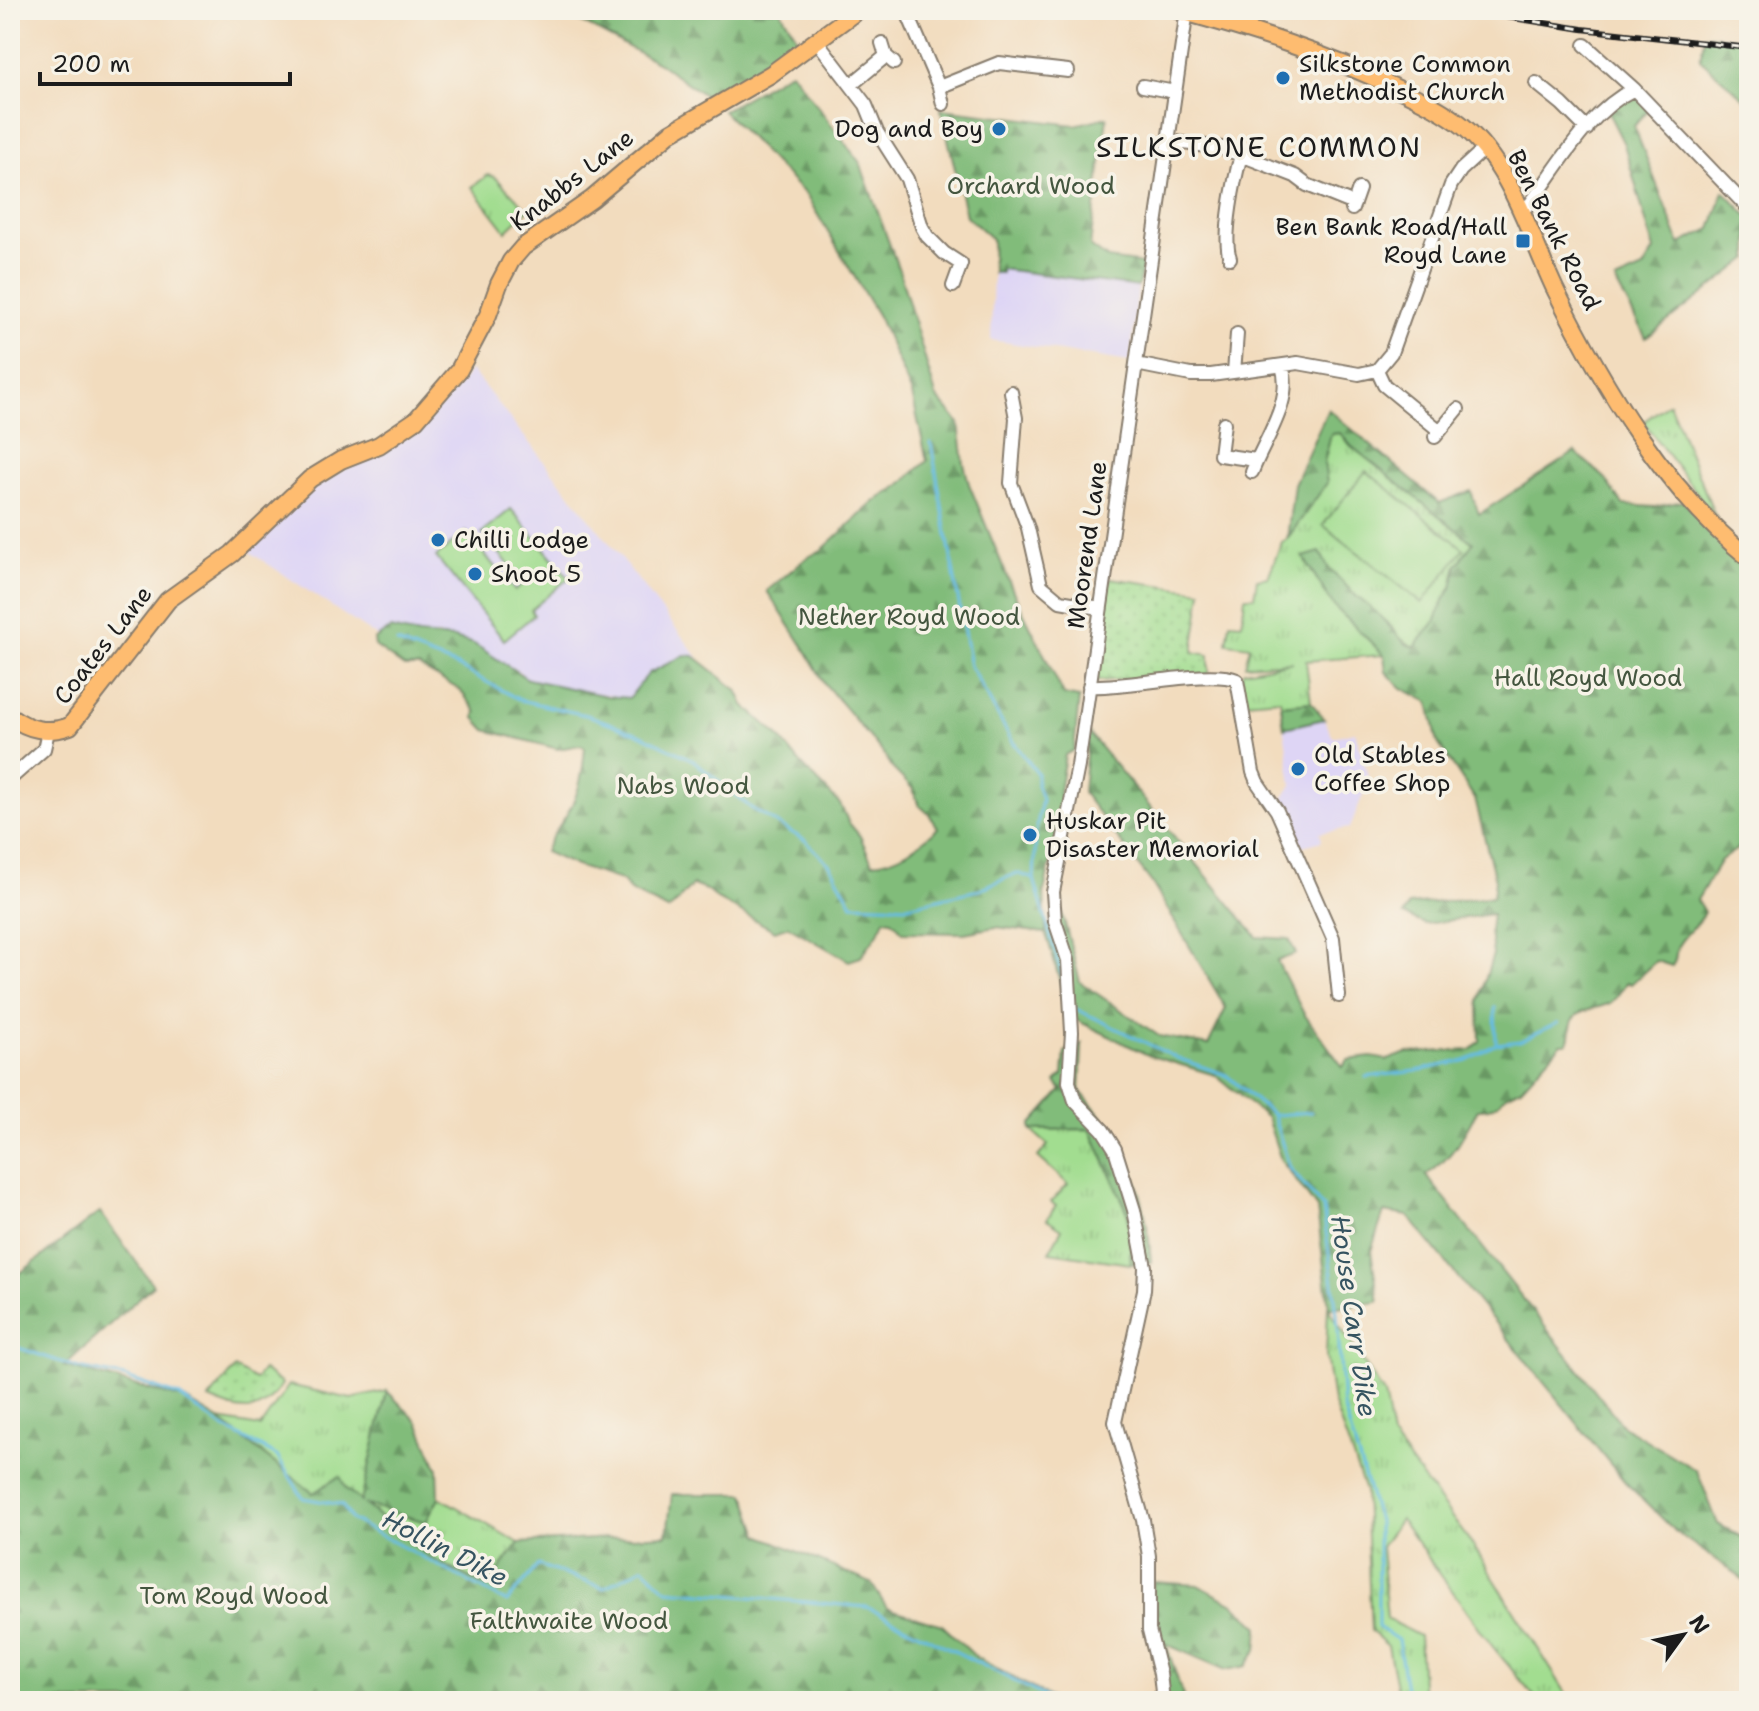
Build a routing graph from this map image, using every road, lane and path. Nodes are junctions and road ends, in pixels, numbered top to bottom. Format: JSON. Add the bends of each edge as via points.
{"nodes":[{"id":1,"x":858,"y":10,"type":"edge"},
{"id":2,"x":906,"y":10,"type":"edge"},
{"id":3,"x":1184,"y":11,"type":"edge"},
{"id":4,"x":817,"y":41,"type":"junction"},
{"id":5,"x":1585,"y":45,"type":"dead end"},
{"id":6,"x":887,"y":54,"type":"dead end"},
{"id":7,"x":1068,"y":71,"type":"dead end"},
{"id":8,"x":852,"y":84,"type":"junction"},
{"id":9,"x":1143,"y":86,"type":"dead end"},
{"id":10,"x":1544,"y":86,"type":"dead end"},
{"id":11,"x":939,"y":87,"type":"junction"},
{"id":12,"x":1634,"y":89,"type":"junction"},
{"id":13,"x":1175,"y":92,"type":"junction"},
{"id":14,"x":943,"y":104,"type":"dead end"},
{"id":15,"x":1587,"y":129,"type":"junction"},
{"id":16,"x":1168,"y":141,"type":"junction"},
{"id":17,"x":1484,"y":149,"type":"junction"},
{"id":18,"x":1241,"y":155,"type":"junction"},
{"id":19,"x":1359,"y":189,"type":"dead end"},
{"id":20,"x":1749,"y":209,"type":"edge"},
{"id":21,"x":1520,"y":210,"type":"junction"},
{"id":22,"x":1230,"y":258,"type":"dead end"},
{"id":23,"x":961,"y":264,"type":"junction"},
{"id":24,"x":976,"y":271,"type":"dead end"},
{"id":25,"x":953,"y":286,"type":"dead end"},
{"id":26,"x":1237,"y":334,"type":"dead end"},
{"id":27,"x":1136,"y":364,"type":"junction"},
{"id":28,"x":1282,"y":366,"type":"junction"},
{"id":29,"x":1377,"y":370,"type":"junction"},
{"id":30,"x":1234,"y":372,"type":"junction"},
{"id":31,"x":1011,"y":392,"type":"dead end"},
{"id":32,"x":1453,"y":412,"type":"dead end"},
{"id":33,"x":1224,"y":423,"type":"dead end"},
{"id":34,"x":226,"y":558,"type":"joint"},
{"id":35,"x":1749,"y":558,"type":"edge"},
{"id":36,"x":1100,"y":608,"type":"junction"},
{"id":37,"x":1089,"y":686,"type":"junction"},
{"id":38,"x":10,"y":716,"type":"edge"},
{"id":39,"x":48,"y":731,"type":"junction"},
{"id":40,"x":10,"y":779,"type":"edge"},
{"id":41,"x":1339,"y":996,"type":"dead end"},
{"id":42,"x":1163,"y":1701,"type":"edge"}],
"edges":[{"from":1,"to":4,"type":"main road","name":"Knabbs Lane"},
{"from":2,"to":11,"type":"street"},
{"from":3,"to":13,"type":"street","name":"Moorend Lane"},
{"from":3,"to":17,"type":"main road","name":"Ben Bank Road","via":[[1339,60],[1439,110]]},
{"from":4,"to":8,"type":"street"},
{"from":4,"to":34,"type":"main road","name":"Knabbs Lane","via":[[670,133],[592,199],[523,247],[499,284],[459,370],[416,420],[310,479]]},
{"from":5,"to":12,"type":"street"},
{"from":6,"to":8,"type":"street"},
{"from":7,"to":11,"type":"street","via":[[999,63]]},
{"from":8,"to":23,"type":"street","via":[[907,179],[927,236]]},
{"from":9,"to":13,"type":"street"},
{"from":10,"to":15,"type":"street"},
{"from":11,"to":14,"type":"street"},
{"from":12,"to":15,"type":"street"},
{"from":12,"to":20,"type":"street"},
{"from":13,"to":16,"type":"street","name":"Moorend Lane"},
{"from":15,"to":21,"type":"street"},
{"from":16,"to":18,"type":"street"},
{"from":16,"to":27,"type":"street","name":"Moorend Lane"},
{"from":17,"to":21,"type":"main road","name":"Ben Bank Road"},
{"from":17,"to":29,"type":"street","via":[[1451,185],[1391,353]]},
{"from":18,"to":19,"type":"street","via":[[1295,176],[1352,208]]},
{"from":18,"to":22,"type":"street"},
{"from":21,"to":35,"type":"main road","name":"Ben Bank Road","via":[[1570,316],[1635,427],[1700,514]]},
{"from":23,"to":24,"type":"street"},
{"from":23,"to":25,"type":"street"},
{"from":26,"to":30,"type":"street"},
{"from":27,"to":30,"type":"street","via":[[1191,375]]},
{"from":27,"to":36,"type":"street","name":"Moorend Lane"},
{"from":28,"to":29,"type":"street","via":[[1310,364],[1359,374]]},
{"from":28,"to":30,"type":"street"},
{"from":28,"to":33,"type":"street","via":[[1282,402],[1254,466],[1220,455]]},
{"from":29,"to":32,"type":"street","via":[[1384,385],[1438,434]]},
{"from":31,"to":36,"type":"street","via":[[1016,418],[1011,483],[1041,585],[1060,601]]},
{"from":34,"to":39,"type":"main road","name":"Coates Lane","via":[[158,609],[70,726]]},
{"from":36,"to":37,"type":"street","name":"Moorend Lane"},
{"from":37,"to":41,"type":"street","via":[[1209,677],[1237,680],[1257,782],[1277,811],[1333,938]]},
{"from":37,"to":42,"type":"street","name":"Moorend Lane","via":[[1053,892],[1055,921],[1068,960],[1069,1082],[1075,1101],[1115,1149],[1145,1267],[1115,1422],[1143,1520],[1149,1556],[1149,1630]]},
{"from":38,"to":39,"type":"main road","name":"Coates Lane"},
{"from":39,"to":40,"type":"street","via":[[44,749]]}]}
